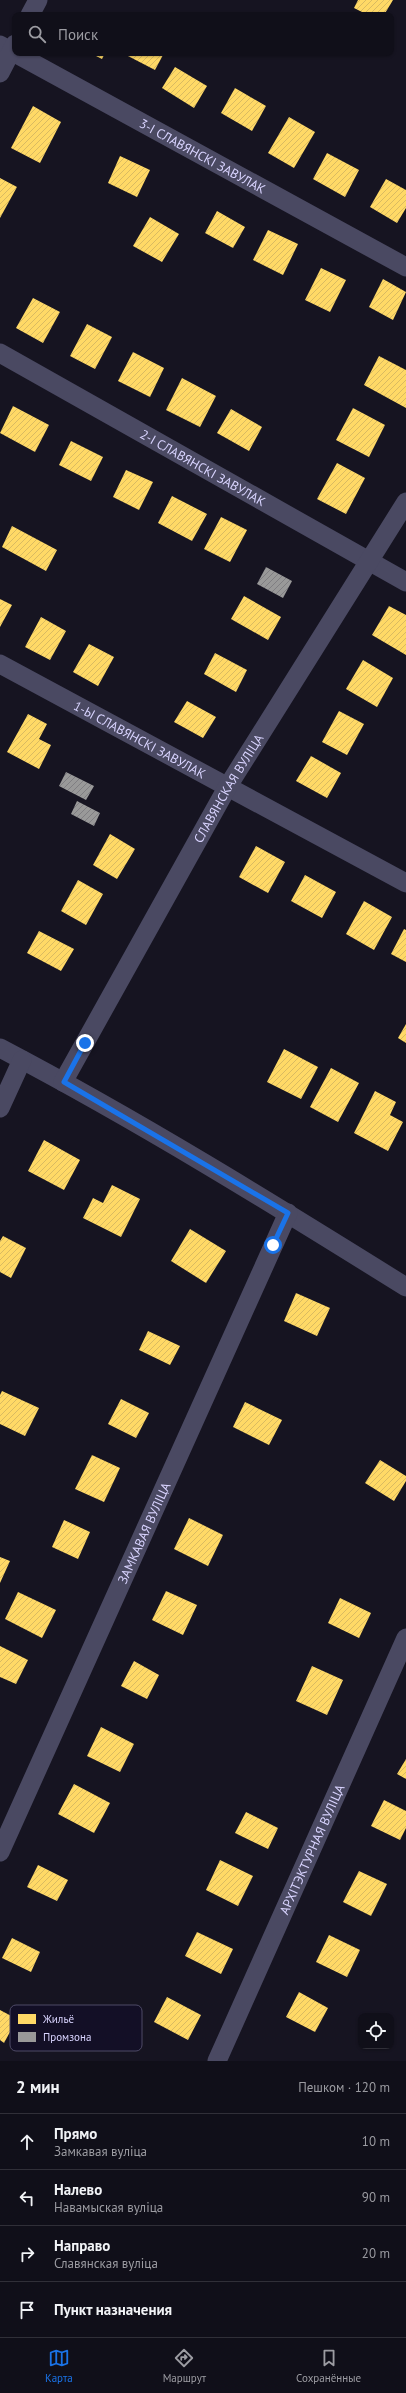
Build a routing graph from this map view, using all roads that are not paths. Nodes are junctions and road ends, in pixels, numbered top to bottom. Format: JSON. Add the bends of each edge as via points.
{"nodes":[{"id":1,"x":38,"y":0,"type":"edge"},
{"id":2,"x":32,"y":12,"type":"edge"},
{"id":3,"x":9,"y":47,"type":"edge"},
{"id":4,"x":25,"y":56,"type":"edge"},
{"id":5,"x":0,"y":73,"type":"edge"},
{"id":6,"x":406,"y":267,"type":"edge"},
{"id":7,"x":0,"y":353,"type":"edge"},
{"id":8,"x":406,"y":502,"type":"edge"},
{"id":9,"x":368,"y":562,"type":"junction"},
{"id":10,"x":406,"y":582,"type":"edge"},
{"id":11,"x":0,"y":664,"type":"edge"},
{"id":12,"x":228,"y":786,"type":"junction"},
{"id":13,"x":406,"y":883,"type":"edge"},
{"id":14,"x":0,"y":1048,"type":"edge"},
{"id":15,"x":22,"y":1060,"type":"junction"},
{"id":16,"x":64,"y":1082,"type":"junction"},
{"id":17,"x":0,"y":1108,"type":"edge"},
{"id":18,"x":288,"y":1213,"type":"junction"},
{"id":19,"x":406,"y":1287,"type":"edge"},
{"id":20,"x":406,"y":1638,"type":"edge"},
{"id":21,"x":0,"y":1852,"type":"edge"},
{"id":22,"x":217,"y":2061,"type":"edge"}],
"edges":[{"from":1,"to":2,"type":"street"},
{"from":3,"to":5,"type":"street"},
{"from":4,"to":6,"type":"street","name":"3-І СЛАВЯНСКІ ЗАВУЛАК"},
{"from":7,"to":9,"type":"street","name":"2-І СЛАВЯНСКІ ЗАВУЛАК"},
{"from":8,"to":9,"type":"street","name":"СЛАВЯНСКАЯ ВУЛІЦА"},
{"from":9,"to":10,"type":"street","name":"2-І СЛАВЯНСКІ ЗАВУЛАК"},
{"from":9,"to":12,"type":"street","name":"СЛАВЯНСКАЯ ВУЛІЦА"},
{"from":11,"to":12,"type":"street","name":"1-Ы СЛАВЯНСКІ ЗАВУЛАК"},
{"from":12,"to":13,"type":"street","name":"1-Ы СЛАВЯНСКІ ЗАВУЛАК"},
{"from":12,"to":16,"type":"street","name":"СЛАВЯНСКАЯ ВУЛІЦА"},
{"from":14,"to":15,"type":"street"},
{"from":15,"to":16,"type":"street"},
{"from":15,"to":17,"type":"street"},
{"from":16,"to":18,"type":"street"},
{"from":18,"to":19,"type":"street"},
{"from":18,"to":21,"type":"street","name":"ЗАМКАВАЯ ВУЛІЦА"},
{"from":20,"to":22,"type":"street","name":"АРХІТЭКТУРНАЯ ВУЛІЦА"}]}
